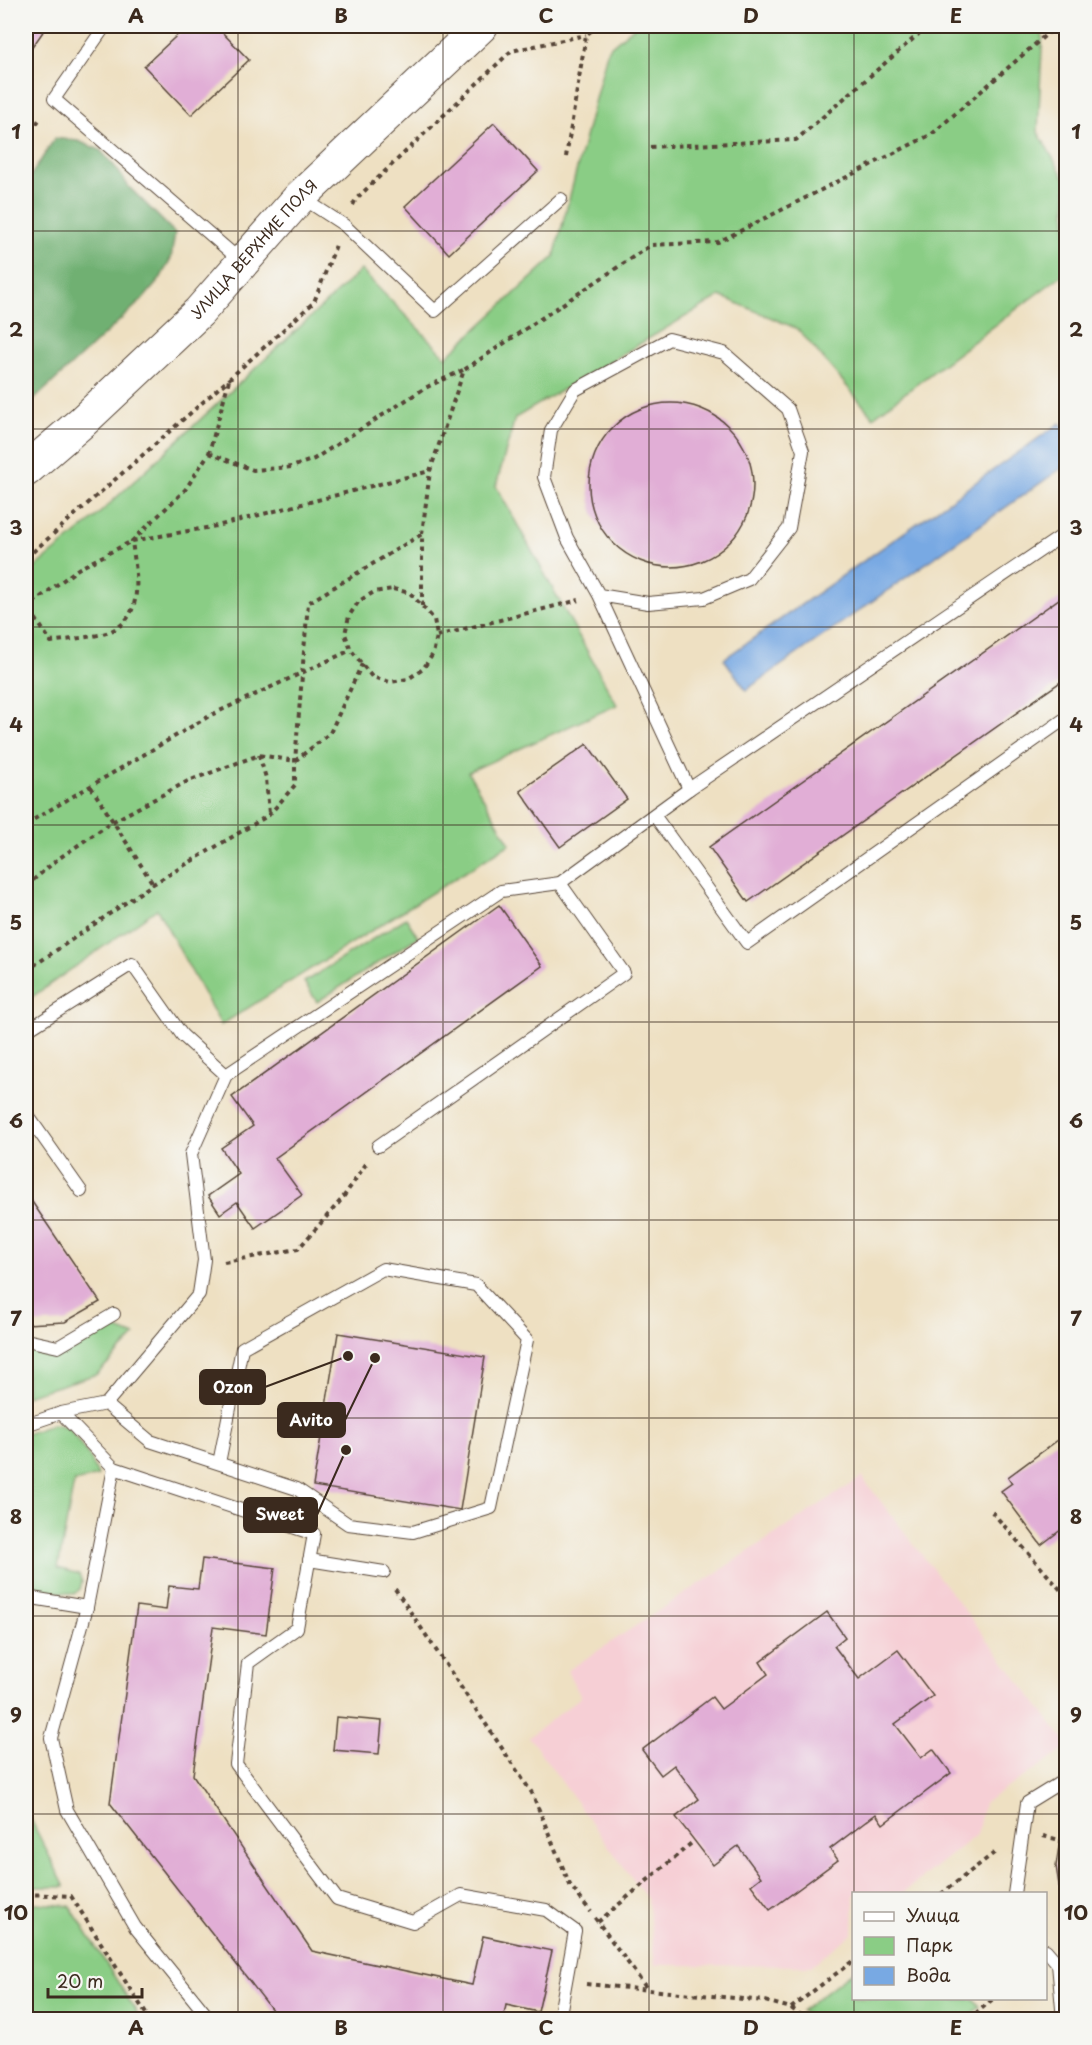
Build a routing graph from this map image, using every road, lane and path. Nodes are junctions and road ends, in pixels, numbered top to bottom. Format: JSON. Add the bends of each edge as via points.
{"nodes":[{"id":1,"x":105,"y":26,"type":"edge"},
{"id":2,"x":481,"y":26,"type":"edge"},
{"id":3,"x":597,"y":26,"type":"edge"},
{"id":4,"x":928,"y":26,"type":"edge"},
{"id":5,"x":1056,"y":26,"type":"edge"},
{"id":6,"x":586,"y":35,"type":"junction"},
{"id":7,"x":650,"y":147,"type":"dead end"},
{"id":8,"x":566,"y":156,"type":"dead end"},
{"id":9,"x":300,"y":197,"type":"junction"},
{"id":10,"x":561,"y":200,"type":"dead end"},
{"id":11,"x":344,"y":225,"type":"junction"},
{"id":12,"x":243,"y":263,"type":"junction"},
{"id":13,"x":464,"y":370,"type":"junction"},
{"id":14,"x":230,"y":379,"type":"junction"},
{"id":15,"x":209,"y":453,"type":"junction"},
{"id":16,"x":26,"y":470,"type":"edge"},
{"id":17,"x":430,"y":471,"type":"junction"},
{"id":18,"x":1066,"y":533,"type":"edge"},
{"id":19,"x":422,"y":534,"type":"junction"},
{"id":20,"x":132,"y":541,"type":"junction"},
{"id":21,"x":26,"y":558,"type":"edge"},
{"id":22,"x":599,"y":595,"type":"junction"},
{"id":23,"x":422,"y":606,"type":"junction"},
{"id":24,"x":26,"y":609,"type":"edge"},
{"id":25,"x":437,"y":636,"type":"junction"},
{"id":26,"x":351,"y":650,"type":"junction"},
{"id":27,"x":362,"y":664,"type":"junction"},
{"id":28,"x":303,"y":671,"type":"junction"},
{"id":29,"x":1066,"y":718,"type":"edge"},
{"id":30,"x":259,"y":755,"type":"junction"},
{"id":31,"x":295,"y":761,"type":"junction"},
{"id":32,"x":91,"y":788,"type":"junction"},
{"id":33,"x":689,"y":789,"type":"junction"},
{"id":34,"x":269,"y":815,"type":"junction"},
{"id":35,"x":654,"y":815,"type":"junction"},
{"id":36,"x":112,"y":822,"type":"junction"},
{"id":37,"x":26,"y":825,"type":"edge"},
{"id":38,"x":560,"y":883,"type":"junction"},
{"id":39,"x":153,"y":884,"type":"junction"},
{"id":40,"x":26,"y":886,"type":"edge"},
{"id":41,"x":26,"y":971,"type":"edge"},
{"id":42,"x":26,"y":1031,"type":"edge"},
{"id":43,"x":226,"y":1075,"type":"junction"},
{"id":44,"x":26,"y":1113,"type":"edge"},
{"id":45,"x":378,"y":1146,"type":"joint"},
{"id":46,"x":81,"y":1191,"type":"dead end"},
{"id":47,"x":203,"y":1266,"type":"junction"},
{"id":48,"x":114,"y":1314,"type":"dead end"},
{"id":49,"x":26,"y":1340,"type":"edge"},
{"id":50,"x":106,"y":1404,"type":"junction"},
{"id":51,"x":61,"y":1413,"type":"junction"},
{"id":52,"x":26,"y":1425,"type":"edge"},
{"id":53,"x":219,"y":1463,"type":"junction"},
{"id":54,"x":114,"y":1468,"type":"junction"},
{"id":55,"x":992,"y":1512,"type":"dead end"},
{"id":56,"x":309,"y":1560,"type":"junction"},
{"id":57,"x":384,"y":1572,"type":"joint"},
{"id":58,"x":1066,"y":1596,"type":"edge"},
{"id":59,"x":26,"y":1597,"type":"edge"},
{"id":60,"x":87,"y":1607,"type":"junction"},
{"id":61,"x":1066,"y":1779,"type":"edge"},
{"id":62,"x":1023,"y":1831,"type":"junction"},
{"id":63,"x":694,"y":1841,"type":"dead end"},
{"id":64,"x":942,"y":1892,"type":"edge"},
{"id":65,"x":1014,"y":1892,"type":"edge"},
{"id":66,"x":26,"y":1894,"type":"edge"},
{"id":67,"x":598,"y":1922,"type":"junction"},
{"id":68,"x":1047,"y":1951,"type":"edge"},
{"id":69,"x":852,"y":1962,"type":"edge"},
{"id":70,"x":1062,"y":1966,"type":"edge"},
{"id":71,"x":566,"y":1982,"type":"junction"},
{"id":72,"x":648,"y":1990,"type":"junction"},
{"id":73,"x":986,"y":2000,"type":"edge"},
{"id":74,"x":992,"y":2000,"type":"edge"},
{"id":75,"x":988,"y":2003,"type":"junction"},
{"id":76,"x":791,"y":2008,"type":"junction"},
{"id":77,"x":150,"y":2019,"type":"edge"},
{"id":78,"x":212,"y":2019,"type":"edge"},
{"id":79,"x":559,"y":2019,"type":"edge"},
{"id":80,"x":808,"y":2019,"type":"edge"},
{"id":81,"x":968,"y":2019,"type":"edge"},
{"id":82,"x":1063,"y":2019,"type":"edge"}],
"edges":[{"from":1,"to":12,"type":"lane","via":[[54,99]]},
{"from":2,"to":9,"type":"main road","name":"УЛИЦА ВЕРХНИЕ ПОЛЯ"},
{"from":3,"to":6,"type":"path"},
{"from":4,"to":7,"type":"path","via":[[796,140]]},
{"from":5,"to":13,"type":"path","via":[[933,134],[718,242],[651,245]]},
{"from":6,"to":8,"type":"path"},
{"from":6,"to":11,"type":"path","via":[[511,51],[356,199]]},
{"from":9,"to":11,"type":"lane"},
{"from":9,"to":12,"type":"main road","name":"УЛИЦА ВЕРХНИЕ ПОЛЯ"},
{"from":10,"to":11,"type":"lane","via":[[435,311]]},
{"from":11,"to":14,"type":"path","via":[[314,302]]},
{"from":12,"to":16,"type":"main road","name":"УЛИЦА ВЕРХНИЕ ПОЛЯ","via":[[199,312]]},
{"from":13,"to":15,"type":"path","via":[[425,388],[314,459],[292,467],[253,470]]},
{"from":13,"to":17,"type":"path"},
{"from":14,"to":15,"type":"path"},
{"from":14,"to":21,"type":"path"},
{"from":15,"to":20,"type":"path","via":[[185,490]]},
{"from":17,"to":19,"type":"path"},
{"from":17,"to":20,"type":"path","via":[[217,526]]},
{"from":18,"to":33,"type":"lane"},
{"from":19,"to":23,"type":"path"},
{"from":19,"to":28,"type":"path","via":[[308,603]]},
{"from":20,"to":24,"type":"path","via":[[78,569]]},
{"from":20,"to":24,"type":"path","via":[[137,581],[132,612],[126,622],[106,633],[51,642]]},
{"from":22,"to":22,"type":"lane","via":[[567,538],[544,477],[551,430],[575,390],[669,339],[724,353],[788,409],[803,451],[789,528],[749,579],[704,598],[648,603]]},
{"from":22,"to":25,"type":"path"},
{"from":22,"to":33,"type":"lane"},
{"from":23,"to":25,"type":"path","via":[[434,619]]},
{"from":23,"to":26,"type":"path","via":[[410,593],[393,589],[375,592],[359,602],[349,616],[345,634]]},
{"from":25,"to":27,"type":"path","via":[[433,654],[423,669],[408,679],[390,682],[372,677]]},
{"from":26,"to":27,"type":"path"},
{"from":26,"to":28,"type":"path"},
{"from":27,"to":31,"type":"path","via":[[330,733]]},
{"from":28,"to":31,"type":"path"},
{"from":28,"to":32,"type":"path","via":[[211,715]]},
{"from":29,"to":35,"type":"lane","via":[[747,943]]},
{"from":30,"to":31,"type":"path"},
{"from":30,"to":34,"type":"path","via":[[266,778]]},
{"from":30,"to":36,"type":"path","via":[[189,781]]},
{"from":31,"to":34,"type":"path","via":[[295,785]]},
{"from":32,"to":36,"type":"path"},
{"from":32,"to":37,"type":"path"},
{"from":33,"to":35,"type":"lane"},
{"from":34,"to":39,"type":"path"},
{"from":35,"to":38,"type":"lane"},
{"from":36,"to":39,"type":"path"},
{"from":36,"to":40,"type":"path"},
{"from":38,"to":43,"type":"lane","via":[[501,891]]},
{"from":38,"to":45,"type":"lane","via":[[624,973]]},
{"from":39,"to":41,"type":"path"},
{"from":42,"to":43,"type":"lane","via":[[132,964],[182,1035]]},
{"from":43,"to":47,"type":"lane","via":[[191,1154]]},
{"from":44,"to":46,"type":"lane"},
{"from":45,"to":47,"type":"path","via":[[342,1199],[298,1249]]},
{"from":47,"to":50,"type":"lane","via":[[199,1294]]},
{"from":48,"to":49,"type":"lane","via":[[58,1347]]},
{"from":50,"to":51,"type":"lane"},
{"from":50,"to":53,"type":"lane","via":[[150,1440]]},
{"from":51,"to":52,"type":"lane"},
{"from":51,"to":54,"type":"lane"},
{"from":53,"to":53,"type":"lane","via":[[297,1489],[348,1524],[413,1532],[491,1508],[527,1340],[476,1285],[383,1269],[242,1348]]},
{"from":54,"to":56,"type":"lane","via":[[314,1534]]},
{"from":54,"to":60,"type":"lane"},
{"from":55,"to":58,"type":"path"},
{"from":56,"to":57,"type":"lane"},
{"from":56,"to":71,"type":"lane","via":[[297,1628],[248,1663],[236,1764],[337,1899],[412,1922],[461,1895],[546,1910],[575,1931]]},
{"from":57,"to":67,"type":"path","via":[[532,1793],[570,1885]]},
{"from":59,"to":60,"type":"lane"},
{"from":60,"to":78,"type":"lane","via":[[51,1738],[67,1810],[135,1927]]},
{"from":61,"to":62,"type":"lane","via":[[1028,1803]]},
{"from":62,"to":64,"type":"path"},
{"from":62,"to":65,"type":"lane"},
{"from":63,"to":67,"type":"path"},
{"from":66,"to":77,"type":"path","via":[[71,1896]]},
{"from":67,"to":72,"type":"path"},
{"from":68,"to":70,"type":"lane"},
{"from":69,"to":76,"type":"path"},
{"from":70,"to":82,"type":"lane"},
{"from":71,"to":72,"type":"path"},
{"from":71,"to":79,"type":"lane"},
{"from":72,"to":76,"type":"path","via":[[765,2001]]},
{"from":73,"to":75,"type":"path"},
{"from":74,"to":75,"type":"path"},
{"from":75,"to":81,"type":"path"},
{"from":76,"to":80,"type":"path"}]}
